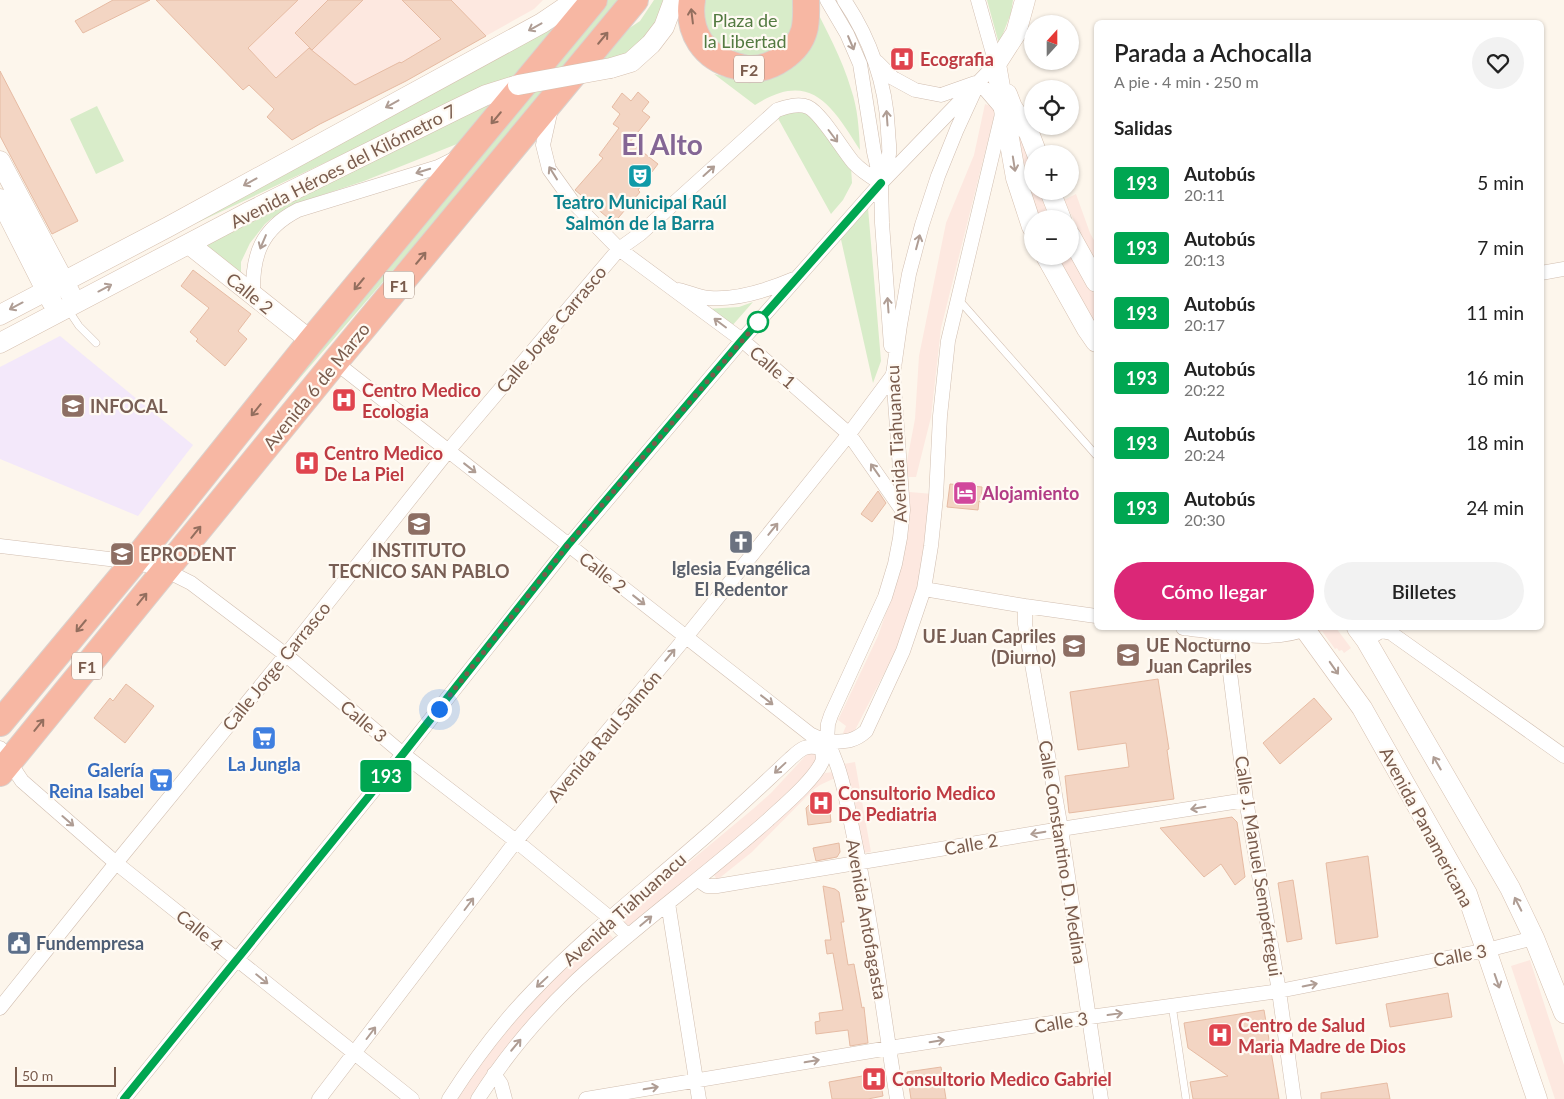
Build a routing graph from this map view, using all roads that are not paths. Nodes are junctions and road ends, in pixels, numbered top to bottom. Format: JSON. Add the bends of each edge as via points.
{"nodes":[{"id":1,"x":576,"y":0,"type":"edge"},
{"id":2,"x":594,"y":0,"type":"edge"},
{"id":3,"x":635,"y":0,"type":"edge"},
{"id":4,"x":674,"y":0,"type":"edge"},
{"id":5,"x":692,"y":0,"type":"edge"},
{"id":6,"x":806,"y":0,"type":"edge"},
{"id":7,"x":827,"y":0,"type":"edge"},
{"id":8,"x":844,"y":0,"type":"edge"},
{"id":9,"x":978,"y":0,"type":"edge"},
{"id":10,"x":1025,"y":0,"type":"edge"},
{"id":11,"x":874,"y":58,"type":"junction"},
{"id":12,"x":996,"y":64,"type":"junction"},
{"id":13,"x":978,"y":82,"type":"junction"},
{"id":14,"x":555,"y":96,"type":"junction"},
{"id":15,"x":1003,"y":110,"type":"junction"},
{"id":16,"x":1034,"y":145,"type":"edge"},
{"id":17,"x":468,"y":152,"type":"junction"},
{"id":18,"x":0,"y":161,"type":"edge"},
{"id":19,"x":881,"y":183,"type":"junction"},
{"id":20,"x":0,"y":199,"type":"edge"},
{"id":21,"x":1026,"y":210,"type":"edge"},
{"id":22,"x":189,"y":244,"type":"junction"},
{"id":23,"x":619,"y":249,"type":"junction"},
{"id":24,"x":1079,"y":251,"type":"edge"},
{"id":25,"x":1051,"y":265,"type":"edge"},
{"id":26,"x":1564,"y":268,"type":"edge"},
{"id":27,"x":1544,"y":272,"type":"edge"},
{"id":28,"x":797,"y":278,"type":"junction"},
{"id":29,"x":1094,"y":278,"type":"edge"},
{"id":30,"x":55,"y":286,"type":"junction"},
{"id":31,"x":671,"y":287,"type":"junction"},
{"id":32,"x":253,"y":295,"type":"junction"},
{"id":33,"x":957,"y":299,"type":"junction"},
{"id":34,"x":67,"y":308,"type":"junction"},
{"id":35,"x":0,"y":315,"type":"edge"},
{"id":36,"x":1094,"y":339,"type":"edge"},
{"id":37,"x":742,"y":340,"type":"junction"},
{"id":38,"x":311,"y":342,"type":"junction"},
{"id":39,"x":0,"y":343,"type":"edge"},
{"id":40,"x":96,"y":343,"type":"dead end"},
{"id":41,"x":335,"y":362,"type":"junction"},
{"id":42,"x":893,"y":376,"type":"junction"},
{"id":43,"x":849,"y":434,"type":"junction"},
{"id":44,"x":448,"y":451,"type":"junction"},
{"id":45,"x":1094,"y":453,"type":"edge"},
{"id":46,"x":903,"y":510,"type":"junction"},
{"id":47,"x":568,"y":545,"type":"junction"},
{"id":48,"x":0,"y":546,"type":"edge"},
{"id":49,"x":134,"y":562,"type":"junction"},
{"id":50,"x":165,"y":570,"type":"junction"},
{"id":51,"x":924,"y":589,"type":"junction"},
{"id":52,"x":1025,"y":606,"type":"junction"},
{"id":53,"x":1094,"y":616,"type":"edge"},
{"id":54,"x":1200,"y":630,"type":"edge"},
{"id":55,"x":1300,"y":630,"type":"edge"},
{"id":56,"x":1306,"y":630,"type":"edge"},
{"id":57,"x":1243,"y":631,"type":"edge"},
{"id":58,"x":1225,"y":633,"type":"junction"},
{"id":59,"x":1361,"y":634,"type":"edge"},
{"id":60,"x":686,"y":637,"type":"junction"},
{"id":61,"x":286,"y":656,"type":"junction"},
{"id":62,"x":0,"y":723,"type":"edge"},
{"id":63,"x":824,"y":745,"type":"junction"},
{"id":64,"x":403,"y":754,"type":"junction"},
{"id":65,"x":1564,"y":756,"type":"edge"},
{"id":66,"x":3,"y":761,"type":"edge"},
{"id":67,"x":1246,"y":800,"type":"junction"},
{"id":68,"x":1061,"y":829,"type":"junction"},
{"id":69,"x":516,"y":841,"type":"junction"},
{"id":70,"x":116,"y":863,"type":"junction"},
{"id":71,"x":860,"y":864,"type":"junction"},
{"id":72,"x":698,"y":880,"type":"junction"},
{"id":73,"x":668,"y":903,"type":"junction"},
{"id":74,"x":610,"y":918,"type":"junction"},
{"id":75,"x":628,"y":936,"type":"junction"},
{"id":76,"x":1534,"y":938,"type":"junction"},
{"id":77,"x":1487,"y":950,"type":"junction"},
{"id":78,"x":237,"y":960,"type":"junction"},
{"id":79,"x":1279,"y":991,"type":"junction"},
{"id":80,"x":1172,"y":1005,"type":"junction"},
{"id":81,"x":0,"y":1008,"type":"edge"},
{"id":82,"x":1564,"y":1013,"type":"edge"},
{"id":83,"x":1090,"y":1017,"type":"junction"},
{"id":84,"x":889,"y":1048,"type":"junction"},
{"id":85,"x":355,"y":1054,"type":"junction"},
{"id":86,"x":494,"y":1074,"type":"junction"},
{"id":87,"x":696,"y":1080,"type":"junction"},
{"id":88,"x":124,"y":1099,"type":"edge"},
{"id":89,"x":319,"y":1099,"type":"edge"},
{"id":90,"x":412,"y":1099,"type":"edge"},
{"id":91,"x":449,"y":1099,"type":"edge"},
{"id":92,"x":478,"y":1099,"type":"edge"},
{"id":93,"x":505,"y":1099,"type":"edge"},
{"id":94,"x":586,"y":1099,"type":"edge"},
{"id":95,"x":699,"y":1099,"type":"edge"},
{"id":96,"x":897,"y":1099,"type":"edge"},
{"id":97,"x":1101,"y":1099,"type":"edge"},
{"id":98,"x":1186,"y":1099,"type":"edge"},
{"id":99,"x":1294,"y":1099,"type":"edge"},
{"id":100,"x":1536,"y":1099,"type":"edge"}],
"edges":[{"from":1,"to":30,"type":"street","name":"Avenida Héroes del Kilómetro 7","one_way":true,"via":[[542,23]]},
{"from":2,"to":17,"type":"highway","name":"Avenida 6 de Marzo","number":"F1","one_way":true},
{"from":14,"to":3,"type":"highway","name":"Avenida 6 de Marzo","number":"F1","one_way":true},
{"from":4,"to":22,"type":"street","name":"Avenida Héroes del Kilómetro 7","bridge":true,"via":[[664,27],[631,62],[486,94]]},
{"from":6,"to":5,"type":"highway","number":"F2","one_way":true,"via":[[804,31],[796,46],[769,65],[750,70],[726,64],[707,52],[695,37],[690,10]]},
{"from":7,"to":19,"type":"street","one_way":true,"via":[[860,64]]},
{"from":8,"to":11,"type":"street"},
{"from":9,"to":12,"type":"street"},
{"from":10,"to":12,"type":"street","via":[[1016,33]]},
{"from":11,"to":13,"type":"street","via":[[893,78],[915,90],[942,95]]},
{"from":19,"to":11,"type":"street","one_way":true,"via":[[889,154],[887,113]]},
{"from":12,"to":13,"type":"street"},
{"from":12,"to":15,"type":"street"},
{"from":12,"to":16,"type":"street","via":[[1012,107]]},
{"from":13,"to":15,"type":"street"},
{"from":13,"to":19,"type":"street"},
{"from":42,"to":13,"type":"street","one_way":true,"via":[[909,274],[922,225],[941,168]]},
{"from":23,"to":14,"type":"street","name":"Calle 1","one_way":true,"via":[[572,201],[549,169],[543,145]]},
{"from":41,"to":14,"type":"highway","name":"Avenida 6 de Marzo","number":"F1","one_way":true},
{"from":15,"to":21,"type":"street","one_way":true,"via":[[1016,178]]},
{"from":15,"to":33,"type":"street"},
{"from":17,"to":32,"type":"street","one_way":true,"via":[[438,167],[298,210],[285,217],[266,234],[256,259]]},
{"from":17,"to":38,"type":"highway","name":"Avenida 6 de Marzo","number":"F1","one_way":true},
{"from":18,"to":30,"type":"street"},
{"from":23,"to":19,"type":"street","name":"Calle Jorge Carrasco","one_way":true,"via":[[640,234],[777,110],[792,106],[807,107],[816,114],[853,162]]},
{"from":19,"to":28,"type":"street"},
{"from":42,"to":19,"type":"street","name":"Avenida Tiahuanacu","one_way":true},
{"from":20,"to":30,"type":"street"},
{"from":22,"to":32,"type":"street","name":"Calle 2"},
{"from":34,"to":22,"type":"street","name":"Avenida Héroes del Kilómetro 7","one_way":true},
{"from":23,"to":31,"type":"street","name":"Calle 1"},
{"from":23,"to":44,"type":"street","name":"Calle Jorge Carrasco"},
{"from":24,"to":29,"type":"street"},
{"from":25,"to":36,"type":"street"},
{"from":26,"to":27,"type":"street"},
{"from":28,"to":31,"type":"street","via":[[771,289],[709,298]]},
{"from":28,"to":37,"type":"street"},
{"from":30,"to":34,"type":"street"},
{"from":30,"to":35,"type":"street","name":"Avenida Héroes del Kilómetro 7","one_way":true},
{"from":37,"to":31,"type":"street","name":"Calle 1","one_way":true},
{"from":32,"to":38,"type":"street","name":"Calle 2"},
{"from":33,"to":45,"type":"lane"},
{"from":33,"to":51,"type":"street","via":[[943,376],[936,497]]},
{"from":34,"to":39,"type":"street","name":"Avenida Héroes del Kilómetro 7"},
{"from":34,"to":40,"type":"lane"},
{"from":37,"to":43,"type":"street","name":"Calle 1"},
{"from":37,"to":47,"type":"street"},
{"from":38,"to":49,"type":"highway","name":"Avenida 6 de Marzo","number":"F1","one_way":true},
{"from":41,"to":44,"type":"street","name":"Calle 2"},
{"from":50,"to":41,"type":"highway","name":"Avenida 6 de Marzo","number":"F1","one_way":true},
{"from":42,"to":43,"type":"street","name":"Avenida Raul Salmón"},
{"from":42,"to":46,"type":"street","name":"Avenida Tiahuanacu"},
{"from":46,"to":43,"type":"street","name":"Calle 1","one_way":true},
{"from":60,"to":43,"type":"street","name":"Avenida Raul Salmón","one_way":true},
{"from":44,"to":47,"type":"street","name":"Calle 2","one_way":true},
{"from":44,"to":61,"type":"street","name":"Calle Jorge Carrasco"},
{"from":46,"to":63,"type":"street","name":"Avenida Tiahuanacu","via":[[895,564],[886,597],[831,715]]},
{"from":47,"to":60,"type":"street","name":"Calle 2","one_way":true},
{"from":47,"to":64,"type":"street"},
{"from":48,"to":49,"type":"street","name":"Calle 3"},
{"from":49,"to":50,"type":"street","name":"Calle 3"},
{"from":49,"to":62,"type":"highway","name":"Avenida 6 de Marzo","number":"F1","one_way":true},
{"from":50,"to":61,"type":"street","name":"Calle 3","via":[[191,583]]},
{"from":66,"to":50,"type":"highway","name":"Avenida 6 de Marzo","number":"F1","one_way":true},
{"from":51,"to":52,"type":"street"},
{"from":51,"to":63,"type":"street","via":[[903,651],[866,731],[852,741]]},
{"from":52,"to":53,"type":"street"},
{"from":52,"to":68,"type":"street","name":"Calle Constantino D. Medina","via":[[1025,624]]},
{"from":54,"to":58,"type":"street"},
{"from":55,"to":57,"type":"street","via":[[1286,635]]},
{"from":56,"to":77,"type":"street","name":"Avenida Panamericana","one_way":true,"via":[[1362,708],[1414,798],[1467,894]]},
{"from":57,"to":58,"type":"street"},
{"from":58,"to":67,"type":"street","name":"Calle J. Manuel Sempértegui"},
{"from":59,"to":65,"type":"street","via":[[1381,630],[1391,633]]},
{"from":76,"to":59,"type":"street","one_way":true,"via":[[1510,888]]},
{"from":60,"to":63,"type":"street","name":"Calle 2","one_way":true},
{"from":69,"to":60,"type":"street","name":"Avenida Raul Salmón","one_way":true},
{"from":61,"to":64,"type":"street","name":"Calle 3"},
{"from":61,"to":70,"type":"street","name":"Calle Jorge Carrasco"},
{"from":63,"to":71,"type":"street","name":"Avenida Antofagasta","via":[[835,757],[840,773]]},
{"from":63,"to":72,"type":"street","name":"Avenida Tiahuanacu","via":[[822,762],[809,780]]},
{"from":63,"to":74,"type":"street","name":"Avenida Tiahuanacu","one_way":true,"via":[[804,747],[708,835]]},
{"from":64,"to":69,"type":"street","name":"Calle 3"},
{"from":64,"to":78,"type":"street"},
{"from":66,"to":70,"type":"street","name":"Calle 4","one_way":true},
{"from":67,"to":68,"type":"street","name":"Calle 2","one_way":true},
{"from":67,"to":79,"type":"street","name":"Calle J. Manuel Sempértegui"},
{"from":68,"to":71,"type":"street","name":"Calle 2","one_way":true},
{"from":68,"to":83,"type":"street","name":"Calle Constantino D. Medina"},
{"from":69,"to":74,"type":"street","name":"Calle 3"},
{"from":85,"to":69,"type":"street","name":"Avenida Raul Salmón","one_way":true},
{"from":70,"to":78,"type":"street","name":"Calle 4"},
{"from":70,"to":81,"type":"street","name":"Calle Jorge Carrasco"},
{"from":71,"to":72,"type":"street","name":"Calle 2","via":[[717,886],[707,886]]},
{"from":71,"to":84,"type":"street","name":"Avenida Antofagasta"},
{"from":72,"to":73,"type":"street","name":"Avenida Tiahuanacu"},
{"from":75,"to":73,"type":"street","name":"Avenida Tiahuanacu","one_way":true},
{"from":73,"to":87,"type":"street"},
{"from":74,"to":75,"type":"street","name":"Calle 3"},
{"from":74,"to":91,"type":"street","name":"Avenida Tiahuanacu","one_way":true,"via":[[515,1010],[471,1064]]},
{"from":86,"to":75,"type":"street","name":"Avenida Tiahuanacu","one_way":true,"via":[[527,1032],[570,987]]},
{"from":76,"to":77,"type":"street","name":"Calle 3"},
{"from":76,"to":82,"type":"street"},
{"from":79,"to":77,"type":"street","name":"Calle 3","one_way":true},
{"from":77,"to":100,"type":"street","name":"Avenida Panamericana","one_way":true},
{"from":78,"to":85,"type":"street","name":"Calle 4","one_way":true},
{"from":78,"to":88,"type":"street"},
{"from":79,"to":80,"type":"street","name":"Calle 3"},
{"from":79,"to":99,"type":"street","name":"Calle J. Manuel Sempértegui"},
{"from":83,"to":80,"type":"street","name":"Calle 3","one_way":true},
{"from":80,"to":98,"type":"lane"},
{"from":84,"to":83,"type":"street","name":"Calle 3","one_way":true},
{"from":83,"to":97,"type":"street","name":"Calle Constantino D. Medina"},
{"from":87,"to":84,"type":"street","name":"Calle 3","one_way":true},
{"from":84,"to":96,"type":"street","name":"Avenida Antofagasta"},
{"from":85,"to":89,"type":"street","name":"Avenida Raul Salmón"},
{"from":85,"to":90,"type":"street","name":"Calle 4"},
{"from":86,"to":92,"type":"street","name":"Avenida Tiahuanacu"},
{"from":86,"to":93,"type":"street"},
{"from":94,"to":87,"type":"street","name":"Calle 3","one_way":true},
{"from":87,"to":95,"type":"street"}]}
